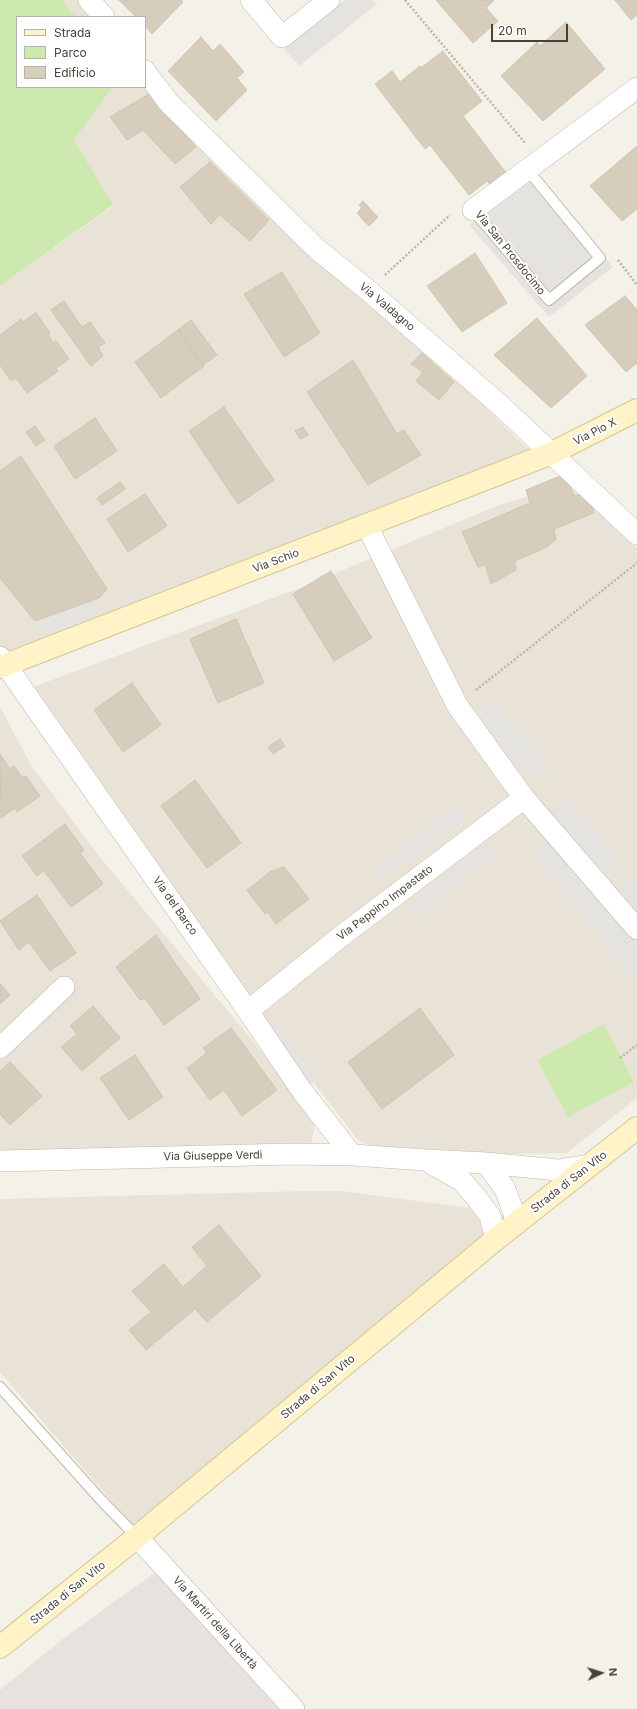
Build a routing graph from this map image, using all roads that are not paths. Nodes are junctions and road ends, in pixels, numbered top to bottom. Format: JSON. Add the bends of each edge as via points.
{"nodes":[{"id":1,"x":88,"y":0,"type":"edge"},
{"id":2,"x":251,"y":0,"type":"edge"},
{"id":3,"x":329,"y":0,"type":"edge"},
{"id":4,"x":103,"y":16,"type":"edge"},
{"id":5,"x":146,"y":72,"type":"edge"},
{"id":6,"x":637,"y":88,"type":"edge"},
{"id":7,"x":527,"y":169,"type":"junction"},
{"id":8,"x":473,"y":210,"type":"joint"},
{"id":9,"x":637,"y":410,"type":"edge"},
{"id":10,"x":552,"y":453,"type":"junction"},
{"id":11,"x":367,"y":526,"type":"junction"},
{"id":12,"x":637,"y":534,"type":"edge"},
{"id":13,"x":2,"y":663,"type":"edge"},
{"id":14,"x":524,"y":798,"type":"junction"},
{"id":15,"x":637,"y":929,"type":"edge"},
{"id":16,"x":64,"y":987,"type":"dead end"},
{"id":17,"x":248,"y":1011,"type":"junction"},
{"id":18,"x":0,"y":1048,"type":"edge"},
{"id":19,"x":637,"y":1128,"type":"edge"},
{"id":20,"x":352,"y":1154,"type":"junction"},
{"id":21,"x":426,"y":1160,"type":"junction"},
{"id":22,"x":0,"y":1161,"type":"edge"},
{"id":23,"x":486,"y":1163,"type":"junction"},
{"id":24,"x":590,"y":1165,"type":"junction"},
{"id":25,"x":517,"y":1222,"type":"junction"},
{"id":26,"x":496,"y":1239,"type":"junction"},
{"id":27,"x":0,"y":1386,"type":"edge"},
{"id":28,"x":137,"y":1537,"type":"junction"},
{"id":29,"x":0,"y":1647,"type":"edge"},
{"id":30,"x":294,"y":1709,"type":"edge"}],
"edges":[{"from":1,"to":4,"type":"street"},
{"from":2,"to":3,"type":"street","via":[[282,37]]},
{"from":5,"to":10,"type":"street","name":"Via Valdagno","via":[[169,103],[306,238]]},
{"from":6,"to":7,"type":"street","name":"Via San Prosdocimo"},
{"from":7,"to":8,"type":"street","name":"Via San Prosdocimo"},
{"from":7,"to":8,"type":"lane","name":"Via San Prosdocimo","via":[[600,258],[549,300]]},
{"from":9,"to":10,"type":"main road","name":"Via Pio X"},
{"from":10,"to":11,"type":"main road","name":"Via Schio"},
{"from":10,"to":12,"type":"street","name":"Via Valdagno"},
{"from":11,"to":13,"type":"main road","name":"Via Schio"},
{"from":11,"to":14,"type":"street","via":[[456,705]]},
{"from":13,"to":17,"type":"street","name":"Via del Barco"},
{"from":14,"to":15,"type":"street"},
{"from":14,"to":17,"type":"street","name":"Via Peppino Impastato","via":[[344,934]]},
{"from":16,"to":18,"type":"street"},
{"from":17,"to":20,"type":"street","name":"Via del Barco","via":[[302,1091]]},
{"from":19,"to":24,"type":"main road","name":"Strada di San Vito"},
{"from":20,"to":21,"type":"street","name":"Via Giuseppe Verdi"},
{"from":20,"to":22,"type":"street","name":"Via Giuseppe Verdi"},
{"from":21,"to":23,"type":"street","name":"Via Giuseppe Verdi"},
{"from":21,"to":26,"type":"street","name":"Via Giuseppe Verdi","via":[[461,1180],[490,1216]]},
{"from":23,"to":24,"type":"street","name":"Via Giuseppe Verdi","via":[[558,1170]]},
{"from":23,"to":25,"type":"street","via":[[505,1189]]},
{"from":24,"to":25,"type":"main road","name":"Strada di San Vito"},
{"from":25,"to":26,"type":"main road","name":"Strada di San Vito"},
{"from":26,"to":28,"type":"main road","name":"Strada di San Vito"},
{"from":27,"to":28,"type":"lane"},
{"from":28,"to":29,"type":"main road","name":"Strada di San Vito"},
{"from":28,"to":30,"type":"street","name":"Via Martiri della Libertà"}]}
